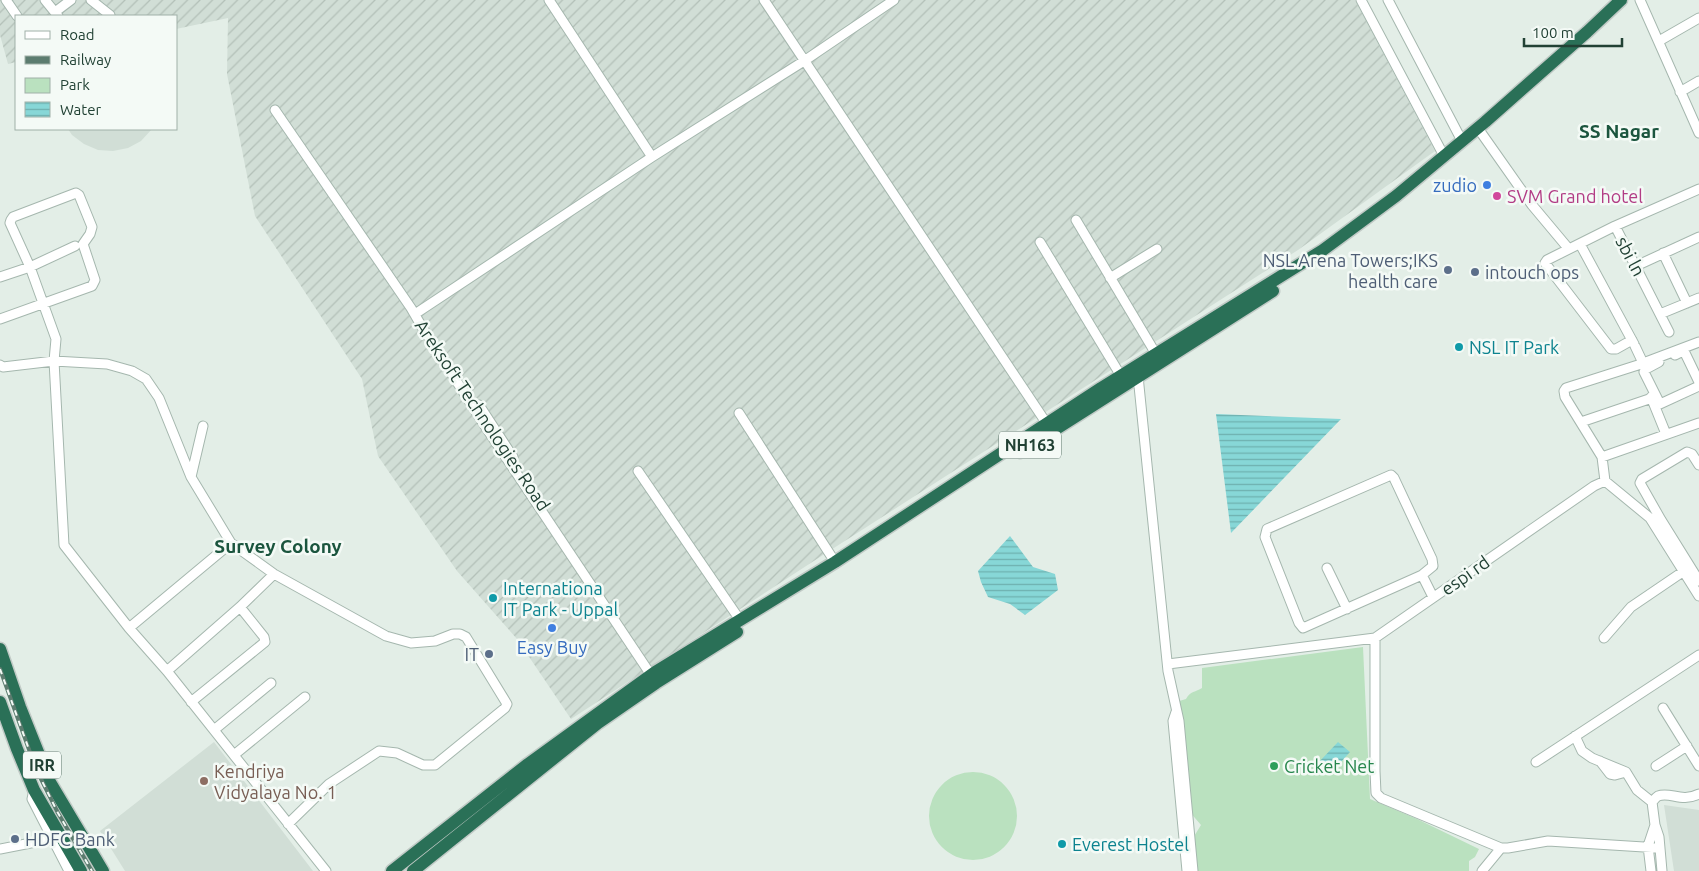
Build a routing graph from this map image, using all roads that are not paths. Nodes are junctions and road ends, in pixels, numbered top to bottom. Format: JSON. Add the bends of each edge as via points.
{"nodes":[{"id":1,"x":6,"y":0,"type":"edge"},
{"id":2,"x":45,"y":0,"type":"edge"},
{"id":3,"x":71,"y":0,"type":"edge"},
{"id":4,"x":91,"y":0,"type":"edge"},
{"id":5,"x":549,"y":0,"type":"edge"},
{"id":6,"x":764,"y":0,"type":"edge"},
{"id":7,"x":894,"y":0,"type":"edge"},
{"id":8,"x":1361,"y":0,"type":"edge"},
{"id":9,"x":1388,"y":0,"type":"edge"},
{"id":10,"x":1621,"y":0,"type":"edge"},
{"id":11,"x":1632,"y":0,"type":"edge"},
{"id":12,"x":1640,"y":0,"type":"edge"},
{"id":13,"x":57,"y":14,"type":"edge"},
{"id":14,"x":16,"y":15,"type":"edge"},
{"id":15,"x":110,"y":15,"type":"dead end"},
{"id":16,"x":1699,"y":18,"type":"edge"},
{"id":17,"x":1660,"y":41,"type":"junction"},
{"id":18,"x":804,"y":61,"type":"junction"},
{"id":19,"x":1699,"y":81,"type":"edge"},
{"id":20,"x":1680,"y":92,"type":"junction"},
{"id":21,"x":275,"y":110,"type":"dead end"},
{"id":22,"x":1695,"y":114,"type":"edge"},
{"id":23,"x":1699,"y":133,"type":"edge"},
{"id":24,"x":1482,"y":134,"type":"junction"},
{"id":25,"x":1462,"y":140,"type":"junction"},
{"id":26,"x":1444,"y":156,"type":"junction"},
{"id":27,"x":652,"y":157,"type":"junction"},
{"id":28,"x":1699,"y":189,"type":"edge"},
{"id":29,"x":1398,"y":199,"type":"junction"},
{"id":30,"x":1076,"y":220,"type":"dead end"},
{"id":31,"x":1615,"y":226,"type":"junction"},
{"id":32,"x":1699,"y":238,"type":"edge"},
{"id":33,"x":1040,"y":242,"type":"dead end"},
{"id":34,"x":1580,"y":244,"type":"junction"},
{"id":35,"x":75,"y":246,"type":"dead end"},
{"id":36,"x":1568,"y":248,"type":"junction"},
{"id":37,"x":1158,"y":250,"type":"dead end"},
{"id":38,"x":1663,"y":253,"type":"junction"},
{"id":39,"x":1636,"y":266,"type":"junction"},
{"id":40,"x":30,"y":267,"type":"junction"},
{"id":41,"x":0,"y":277,"type":"edge"},
{"id":42,"x":1110,"y":278,"type":"junction"},
{"id":43,"x":1699,"y":298,"type":"edge"},
{"id":44,"x":1687,"y":303,"type":"junction"},
{"id":45,"x":44,"y":304,"type":"junction"},
{"id":46,"x":415,"y":314,"type":"junction"},
{"id":47,"x":1660,"y":314,"type":"junction"},
{"id":48,"x":0,"y":319,"type":"edge"},
{"id":49,"x":1669,"y":332,"type":"dead end"},
{"id":50,"x":1699,"y":342,"type":"edge"},
{"id":51,"x":1634,"y":343,"type":"junction"},
{"id":52,"x":1686,"y":347,"type":"junction"},
{"id":53,"x":1156,"y":354,"type":"junction"},
{"id":54,"x":54,"y":362,"type":"junction"},
{"id":55,"x":1640,"y":364,"type":"junction"},
{"id":56,"x":0,"y":365,"type":"edge"},
{"id":57,"x":1136,"y":372,"type":"junction"},
{"id":58,"x":1699,"y":373,"type":"edge"},
{"id":59,"x":1121,"y":376,"type":"junction"},
{"id":60,"x":1699,"y":384,"type":"edge"},
{"id":61,"x":1656,"y":403,"type":"junction"},
{"id":62,"x":739,"y":413,"type":"dead end"},
{"id":63,"x":1581,"y":422,"type":"junction"},
{"id":64,"x":1699,"y":423,"type":"edge"},
{"id":65,"x":203,"y":426,"type":"dead end"},
{"id":66,"x":1049,"y":428,"type":"junction"},
{"id":67,"x":1666,"y":434,"type":"junction"},
{"id":68,"x":1602,"y":457,"type":"junction"},
{"id":69,"x":1699,"y":465,"type":"edge"},
{"id":70,"x":638,"y":471,"type":"dead end"},
{"id":71,"x":191,"y":477,"type":"junction"},
{"id":72,"x":1605,"y":481,"type":"junction"},
{"id":73,"x":1658,"y":522,"type":"junction"},
{"id":74,"x":231,"y":543,"type":"junction"},
{"id":75,"x":1674,"y":547,"type":"junction"},
{"id":76,"x":835,"y":562,"type":"junction"},
{"id":77,"x":1327,"y":568,"type":"dead end"},
{"id":78,"x":1684,"y":571,"type":"junction"},
{"id":79,"x":274,"y":574,"type":"junction"},
{"id":80,"x":1422,"y":575,"type":"junction"},
{"id":81,"x":1697,"y":582,"type":"edge"},
{"id":82,"x":1699,"y":596,"type":"edge"},
{"id":83,"x":1433,"y":597,"type":"junction"},
{"id":84,"x":240,"y":607,"type":"junction"},
{"id":85,"x":1347,"y":609,"type":"junction"},
{"id":86,"x":740,"y":620,"type":"junction"},
{"id":87,"x":129,"y":628,"type":"junction"},
{"id":88,"x":1375,"y":638,"type":"junction"},
{"id":89,"x":1604,"y":638,"type":"dead end"},
{"id":90,"x":0,"y":649,"type":"edge"},
{"id":91,"x":1699,"y":655,"type":"edge"},
{"id":92,"x":1168,"y":664,"type":"junction"},
{"id":93,"x":166,"y":671,"type":"junction"},
{"id":94,"x":653,"y":674,"type":"junction"},
{"id":95,"x":272,"y":683,"type":"dead end"},
{"id":96,"x":305,"y":696,"type":"dead end"},
{"id":97,"x":191,"y":702,"type":"junction"},
{"id":98,"x":1,"y":706,"type":"edge"},
{"id":99,"x":1663,"y":708,"type":"dead end"},
{"id":100,"x":1176,"y":711,"type":"junction"},
{"id":101,"x":214,"y":730,"type":"junction"},
{"id":102,"x":1575,"y":736,"type":"junction"},
{"id":103,"x":1687,"y":746,"type":"junction"},
{"id":104,"x":234,"y":755,"type":"junction"},
{"id":105,"x":1536,"y":762,"type":"dead end"},
{"id":106,"x":1656,"y":766,"type":"dead end"},
{"id":107,"x":1699,"y":766,"type":"edge"},
{"id":108,"x":34,"y":790,"type":"junction"},
{"id":109,"x":1699,"y":794,"type":"edge"},
{"id":110,"x":1652,"y":802,"type":"junction"},
{"id":111,"x":288,"y":824,"type":"junction"},
{"id":112,"x":1655,"y":825,"type":"junction"},
{"id":113,"x":51,"y":839,"type":"junction"},
{"id":114,"x":1648,"y":846,"type":"junction"},
{"id":115,"x":0,"y":847,"type":"edge"},
{"id":116,"x":1501,"y":848,"type":"junction"},
{"id":117,"x":1660,"y":848,"type":"junction"},
{"id":118,"x":69,"y":871,"type":"edge"},
{"id":119,"x":81,"y":871,"type":"edge"},
{"id":120,"x":103,"y":871,"type":"edge"},
{"id":121,"x":326,"y":871,"type":"edge"},
{"id":122,"x":392,"y":871,"type":"edge"},
{"id":123,"x":413,"y":871,"type":"edge"},
{"id":124,"x":1187,"y":871,"type":"edge"},
{"id":125,"x":1193,"y":871,"type":"edge"},
{"id":126,"x":1482,"y":871,"type":"edge"},
{"id":127,"x":1651,"y":871,"type":"edge"},
{"id":128,"x":1662,"y":871,"type":"edge"}],
"edges":[{"from":1,"to":14,"type":"street"},
{"from":2,"to":13,"type":"street"},
{"from":3,"to":13,"type":"street"},
{"from":4,"to":15,"type":"street"},
{"from":5,"to":27,"type":"street"},
{"from":6,"to":18,"type":"street"},
{"from":7,"to":18,"type":"street"},
{"from":8,"to":26,"type":"street"},
{"from":9,"to":25,"type":"street"},
{"from":10,"to":25,"type":"highway","number":"NH163"},
{"from":11,"to":24,"type":"highway","number":"NH163"},
{"from":12,"to":17,"type":"street"},
{"from":16,"to":17,"type":"street"},
{"from":17,"to":20,"type":"street"},
{"from":18,"to":27,"type":"street"},
{"from":18,"to":66,"type":"street"},
{"from":19,"to":20,"type":"street"},
{"from":20,"to":22,"type":"street"},
{"from":21,"to":46,"type":"street","name":"Areksoft Technologies Road"},
{"from":22,"to":23,"type":"street"},
{"from":24,"to":29,"type":"highway","number":"NH163"},
{"from":24,"to":36,"type":"street","via":[[1532,205]]},
{"from":25,"to":26,"type":"highway","number":"NH163"},
{"from":26,"to":29,"type":"highway","number":"NH163"},
{"from":27,"to":46,"type":"street"},
{"from":28,"to":31,"type":"street","name":"sbi ln"},
{"from":29,"to":53,"type":"highway","number":"NH163","via":[[1319,253]]},
{"from":29,"to":57,"type":"highway","number":"NH163","via":[[1366,229],[1308,270]]},
{"from":30,"to":42,"type":"street"},
{"from":31,"to":34,"type":"street"},
{"from":31,"to":39,"type":"street","name":"sbi ln"},
{"from":32,"to":38,"type":"street"},
{"from":33,"to":59,"type":"street"},
{"from":34,"to":36,"type":"street"},
{"from":34,"to":51,"type":"street"},
{"from":35,"to":40,"type":"street"},
{"from":36,"to":51,"type":"street","via":[[1547,260],[1546,265],[1611,349]]},
{"from":37,"to":42,"type":"street"},
{"from":38,"to":39,"type":"street"},
{"from":38,"to":44,"type":"street"},
{"from":39,"to":47,"type":"street","name":"sbi ln"},
{"from":40,"to":41,"type":"street"},
{"from":40,"to":45,"type":"street"},
{"from":40,"to":45,"type":"street","via":[[11,220],[76,193],[92,227],[83,244],[95,280],[92,286]]},
{"from":42,"to":53,"type":"street"},
{"from":43,"to":44,"type":"street"},
{"from":44,"to":47,"type":"street"},
{"from":45,"to":48,"type":"street"},
{"from":45,"to":54,"type":"street","via":[[56,338]]},
{"from":46,"to":94,"type":"street","name":"Areksoft Technologies Road","via":[[427,324]]},
{"from":47,"to":49,"type":"street","name":"sbi ln"},
{"from":50,"to":52,"type":"street"},
{"from":51,"to":55,"type":"street"},
{"from":52,"to":55,"type":"street"},
{"from":52,"to":58,"type":"street"},
{"from":53,"to":57,"type":"highway","number":"NH163"},
{"from":54,"to":56,"type":"street"},
{"from":54,"to":71,"type":"street","via":[[106,364],[132,371],[146,379],[159,398]]},
{"from":54,"to":87,"type":"street","via":[[64,546]]},
{"from":55,"to":61,"type":"street"},
{"from":55,"to":63,"type":"street","via":[[1566,388],[1564,394]]},
{"from":57,"to":59,"type":"highway","number":"NH163"},
{"from":57,"to":66,"type":"highway","number":"NH163"},
{"from":57,"to":92,"type":"street"},
{"from":59,"to":66,"type":"highway","number":"NH163"},
{"from":60,"to":61,"type":"street"},
{"from":60,"to":61,"type":"street","via":[[1683,352],[1644,372]]},
{"from":61,"to":63,"type":"street"},
{"from":61,"to":67,"type":"street"},
{"from":62,"to":76,"type":"street"},
{"from":63,"to":68,"type":"street"},
{"from":64,"to":67,"type":"street"},
{"from":65,"to":71,"type":"street"},
{"from":66,"to":76,"type":"highway","number":"NH163"},
{"from":66,"to":123,"type":"highway","number":"NH163","via":[[598,723]]},
{"from":67,"to":68,"type":"street"},
{"from":68,"to":72,"type":"street"},
{"from":69,"to":73,"type":"street","via":[[1687,452],[1642,479],[1640,483]]},
{"from":70,"to":86,"type":"street"},
{"from":71,"to":74,"type":"street"},
{"from":72,"to":73,"type":"street"},
{"from":72,"to":83,"type":"street","name":"espi rd"},
{"from":73,"to":75,"type":"street"},
{"from":74,"to":79,"type":"street"},
{"from":74,"to":87,"type":"street"},
{"from":75,"to":78,"type":"street"},
{"from":75,"to":81,"type":"street"},
{"from":76,"to":86,"type":"highway","number":"NH163"},
{"from":77,"to":85,"type":"street"},
{"from":78,"to":81,"type":"street"},
{"from":78,"to":89,"type":"street","via":[[1632,607]]},
{"from":79,"to":84,"type":"street"},
{"from":79,"to":111,"type":"street","via":[[386,636],[411,643],[435,641],[454,634],[466,637],[507,704],[434,765],[422,765],[397,754],[378,752],[329,784]]},
{"from":80,"to":83,"type":"street"},
{"from":80,"to":85,"type":"street"},
{"from":80,"to":85,"type":"street","via":[[1433,566],[1432,559],[1390,475],[1267,529],[1268,545],[1303,628]]},
{"from":81,"to":82,"type":"street"},
{"from":83,"to":88,"type":"street","name":"espi rd"},
{"from":84,"to":93,"type":"street"},
{"from":84,"to":97,"type":"street","via":[[265,642]]},
{"from":86,"to":94,"type":"highway","number":"NH163"},
{"from":87,"to":93,"type":"street"},
{"from":88,"to":92,"type":"street","name":"espi rd"},
{"from":88,"to":116,"type":"street","via":[[1376,793],[1381,798]]},
{"from":90,"to":120,"type":"highway","number":"IRR","via":[[50,782]]},
{"from":91,"to":102,"type":"street"},
{"from":92,"to":100,"type":"street"},
{"from":93,"to":97,"type":"street"},
{"from":94,"to":122,"type":"highway","number":"NH163","via":[[528,764]]},
{"from":95,"to":101,"type":"street"},
{"from":96,"to":104,"type":"street"},
{"from":97,"to":101,"type":"street"},
{"from":98,"to":108,"type":"highway","number":"IRR"},
{"from":99,"to":103,"type":"street"},
{"from":100,"to":124,"type":"street","via":[[1173,721]]},
{"from":100,"to":125,"type":"street"},
{"from":101,"to":104,"type":"street"},
{"from":102,"to":105,"type":"street"},
{"from":102,"to":110,"type":"street","via":[[1582,751],[1626,772],[1637,790]]},
{"from":103,"to":106,"type":"street"},
{"from":103,"to":107,"type":"street"},
{"from":104,"to":111,"type":"street"},
{"from":108,"to":113,"type":"street","via":[[32,799]]},
{"from":108,"to":119,"type":"highway","number":"IRR"},
{"from":109,"to":110,"type":"street","via":[[1689,798],[1658,796]]},
{"from":110,"to":112,"type":"street"},
{"from":111,"to":121,"type":"street"},
{"from":112,"to":114,"type":"street"},
{"from":112,"to":117,"type":"street"},
{"from":113,"to":115,"type":"street"},
{"from":113,"to":118,"type":"street"},
{"from":114,"to":116,"type":"street","via":[[1548,841]]},
{"from":114,"to":117,"type":"street"},
{"from":114,"to":127,"type":"street"},
{"from":116,"to":126,"type":"street"},
{"from":117,"to":128,"type":"street"}]}
